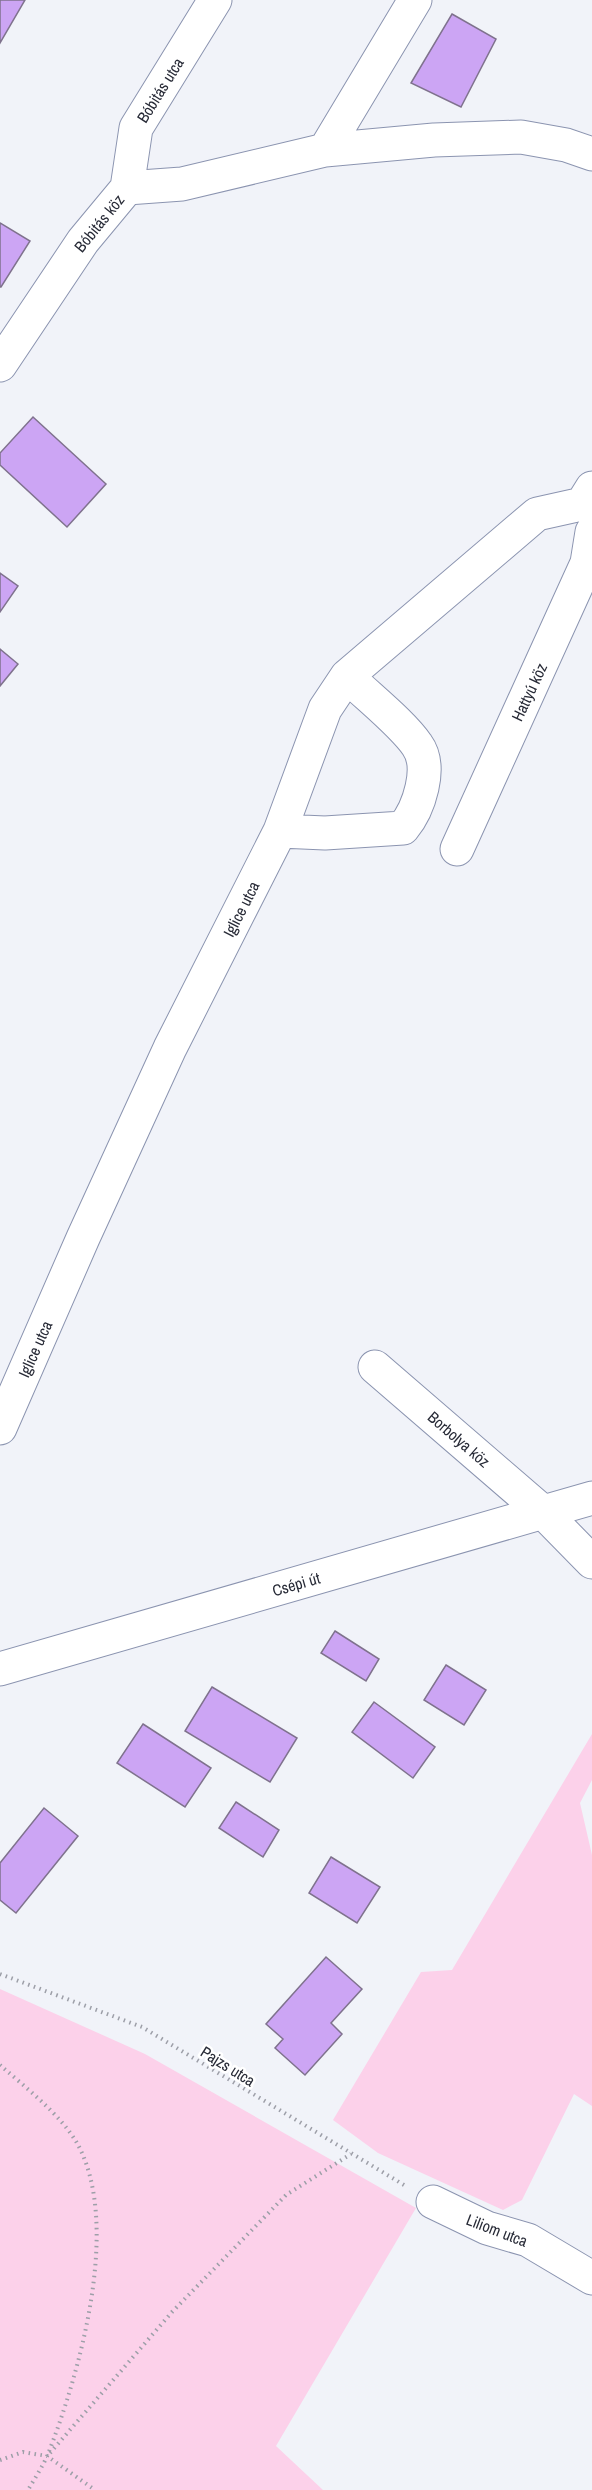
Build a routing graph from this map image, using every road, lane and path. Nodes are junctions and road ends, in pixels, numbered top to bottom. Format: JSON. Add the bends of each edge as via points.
{"nodes":[{"id":1,"x":215,"y":0,"type":"edge"},
{"id":2,"x":416,"y":0,"type":"edge"},
{"id":3,"x":325,"y":150,"type":"junction"},
{"id":4,"x":592,"y":154,"type":"edge"},
{"id":5,"x":127,"y":188,"type":"junction"},
{"id":6,"x":0,"y":366,"type":"edge"},
{"id":7,"x":589,"y":514,"type":"edge"},
{"id":8,"x":347,"y":676,"type":"junction"},
{"id":9,"x":280,"y":831,"type":"junction"},
{"id":10,"x":457,"y":849,"type":"dead end"},
{"id":11,"x":375,"y":1367,"type":"dead end"},
{"id":12,"x":0,"y":1428,"type":"edge"},
{"id":13,"x":592,"y":1498,"type":"edge"},
{"id":14,"x":543,"y":1512,"type":"junction"},
{"id":15,"x":592,"y":1562,"type":"edge"},
{"id":16,"x":0,"y":1669,"type":"edge"},
{"id":17,"x":0,"y":1974,"type":"edge"},
{"id":18,"x":0,"y":2065,"type":"edge"},
{"id":19,"x":351,"y":2154,"type":"junction"},
{"id":20,"x":433,"y":2202,"type":"joint"},
{"id":21,"x":592,"y":2278,"type":"edge"},
{"id":22,"x":47,"y":2456,"type":"junction"},
{"id":23,"x":0,"y":2460,"type":"edge"},
{"id":24,"x":28,"y":2490,"type":"edge"},
{"id":25,"x":95,"y":2490,"type":"edge"}],
"edges":[{"from":1,"to":5,"type":"street","name":"Bóbitás utca","via":[[136,128]]},
{"from":2,"to":3,"type":"street"},
{"from":3,"to":4,"type":"street","name":"Bóbitás köz","via":[[521,137]]},
{"from":3,"to":5,"type":"street","name":"Bóbitás köz","via":[[182,183]]},
{"from":5,"to":6,"type":"street","name":"Bóbitás köz","via":[[83,241]]},
{"from":7,"to":8,"type":"street","name":"Iglice utca","via":[[537,514]]},
{"from":7,"to":10,"type":"street","name":"Hattyú köz","via":[[587,563]]},
{"from":8,"to":9,"type":"street","name":"Iglice utca","via":[[325,709]]},
{"from":8,"to":9,"type":"street","via":[[418,747],[424,774],[413,816],[403,828]]},
{"from":9,"to":12,"type":"street","name":"Iglice utca","via":[[170,1048]]},
{"from":11,"to":14,"type":"street","name":"Borbolya köz"},
{"from":13,"to":14,"type":"street","name":"Csépi út"},
{"from":14,"to":15,"type":"street","name":"Borbolya köz"},
{"from":14,"to":16,"type":"street","name":"Csépi út"},
{"from":17,"to":19,"type":"path","name":"Pajzs utca","via":[[142,2027]]},
{"from":18,"to":22,"type":"path","via":[[76,2141],[90,2172],[96,2221],[95,2269],[80,2359]]},
{"from":19,"to":20,"type":"path","name":"Pajzs utca"},
{"from":19,"to":22,"type":"path","via":[[286,2195],[172,2312]]},
{"from":20,"to":21,"type":"street","name":"Liliom utca","via":[[487,2228],[528,2240]]},
{"from":22,"to":23,"type":"path","via":[[23,2452]]},
{"from":22,"to":24,"type":"path"},
{"from":22,"to":25,"type":"path"}]}
